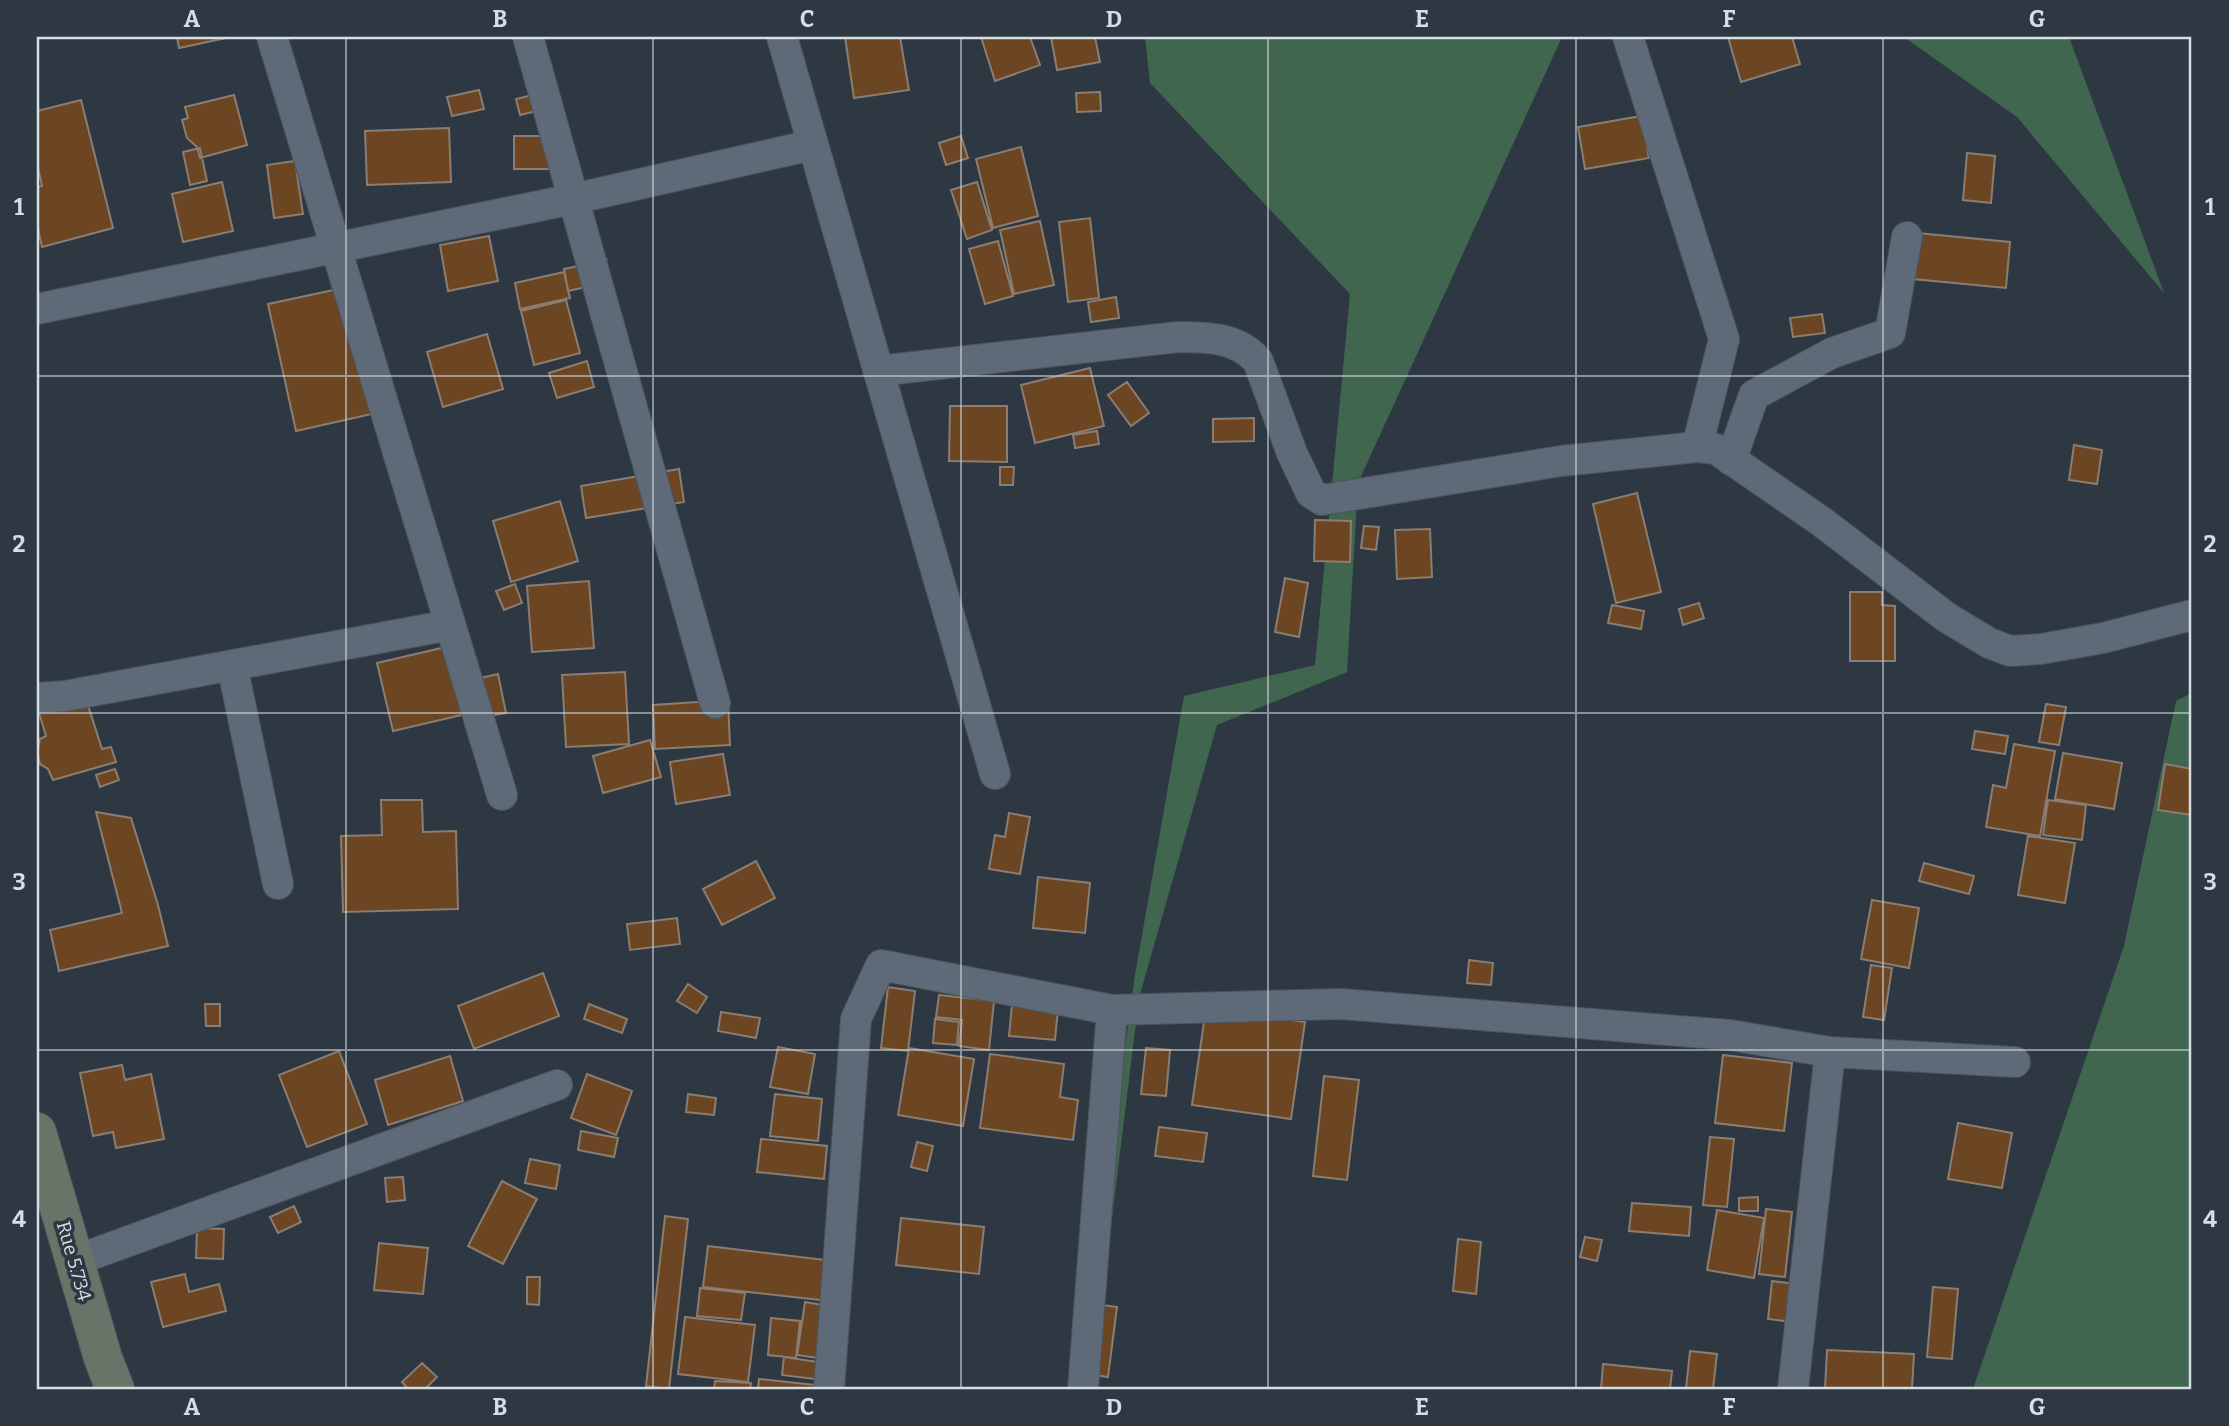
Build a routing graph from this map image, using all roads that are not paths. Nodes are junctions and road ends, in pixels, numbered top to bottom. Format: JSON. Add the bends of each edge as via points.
{"nodes":[{"id":1,"x":272,"y":37,"type":"edge"},
{"id":2,"x":528,"y":37,"type":"edge"},
{"id":3,"x":782,"y":37,"type":"edge"},
{"id":4,"x":1628,"y":37,"type":"edge"},
{"id":5,"x":812,"y":145,"type":"junction"},
{"id":6,"x":573,"y":199,"type":"junction"},
{"id":7,"x":1907,"y":237,"type":"dead end"},
{"id":8,"x":336,"y":248,"type":"junction"},
{"id":9,"x":37,"y":309,"type":"edge"},
{"id":10,"x":878,"y":371,"type":"junction"},
{"id":11,"x":1697,"y":447,"type":"junction"},
{"id":12,"x":1731,"y":460,"type":"junction"},
{"id":13,"x":2192,"y":615,"type":"edge"},
{"id":14,"x":450,"y":625,"type":"junction"},
{"id":15,"x":232,"y":665,"type":"junction"},
{"id":16,"x":37,"y":698,"type":"edge"},
{"id":17,"x":715,"y":704,"type":"dead end"},
{"id":18,"x":995,"y":774,"type":"dead end"},
{"id":19,"x":502,"y":795,"type":"dead end"},
{"id":20,"x":278,"y":884,"type":"dead end"},
{"id":21,"x":1112,"y":1010,"type":"junction"},
{"id":22,"x":1830,"y":1052,"type":"junction"},
{"id":23,"x":2015,"y":1062,"type":"dead end"},
{"id":24,"x":557,"y":1085,"type":"dead end"},
{"id":25,"x":40,"y":1157,"type":"edge"},
{"id":26,"x":74,"y":1261,"type":"junction"},
{"id":27,"x":115,"y":1389,"type":"edge"},
{"id":28,"x":829,"y":1389,"type":"edge"},
{"id":29,"x":1083,"y":1389,"type":"edge"},
{"id":30,"x":1793,"y":1389,"type":"edge"}],
"edges":[{"from":1,"to":8,"type":"street"},
{"from":2,"to":6,"type":"street"},
{"from":3,"to":5,"type":"street"},
{"from":4,"to":11,"type":"street","via":[[1724,339]]},
{"from":5,"to":6,"type":"street"},
{"from":5,"to":10,"type":"street"},
{"from":6,"to":8,"type":"street"},
{"from":6,"to":17,"type":"street"},
{"from":7,"to":12,"type":"street","via":[[1889,333],[1832,353],[1754,395]]},
{"from":8,"to":9,"type":"street"},
{"from":8,"to":14,"type":"street"},
{"from":10,"to":11,"type":"street","via":[[1178,337],[1216,338],[1243,348],[1258,361],[1292,453],[1311,493],[1322,500],[1560,461]]},
{"from":10,"to":18,"type":"street"},
{"from":11,"to":12,"type":"street","via":[[1716,449]]},
{"from":12,"to":13,"type":"street","via":[[1822,522],[1946,617],[2010,651],[2103,638]]},
{"from":14,"to":15,"type":"street"},
{"from":14,"to":19,"type":"street"},
{"from":15,"to":16,"type":"street"},
{"from":15,"to":20,"type":"street"},
{"from":21,"to":22,"type":"street","via":[[1341,1004],[1730,1035]]},
{"from":21,"to":28,"type":"street","via":[[881,965],[856,1019]]},
{"from":21,"to":29,"type":"street"},
{"from":22,"to":23,"type":"street"},
{"from":22,"to":30,"type":"street"},
{"from":24,"to":26,"type":"street"},
{"from":25,"to":26,"type":"street","name":"Rue 5.734"},
{"from":26,"to":27,"type":"street","name":"Rue 5.734"}]}
